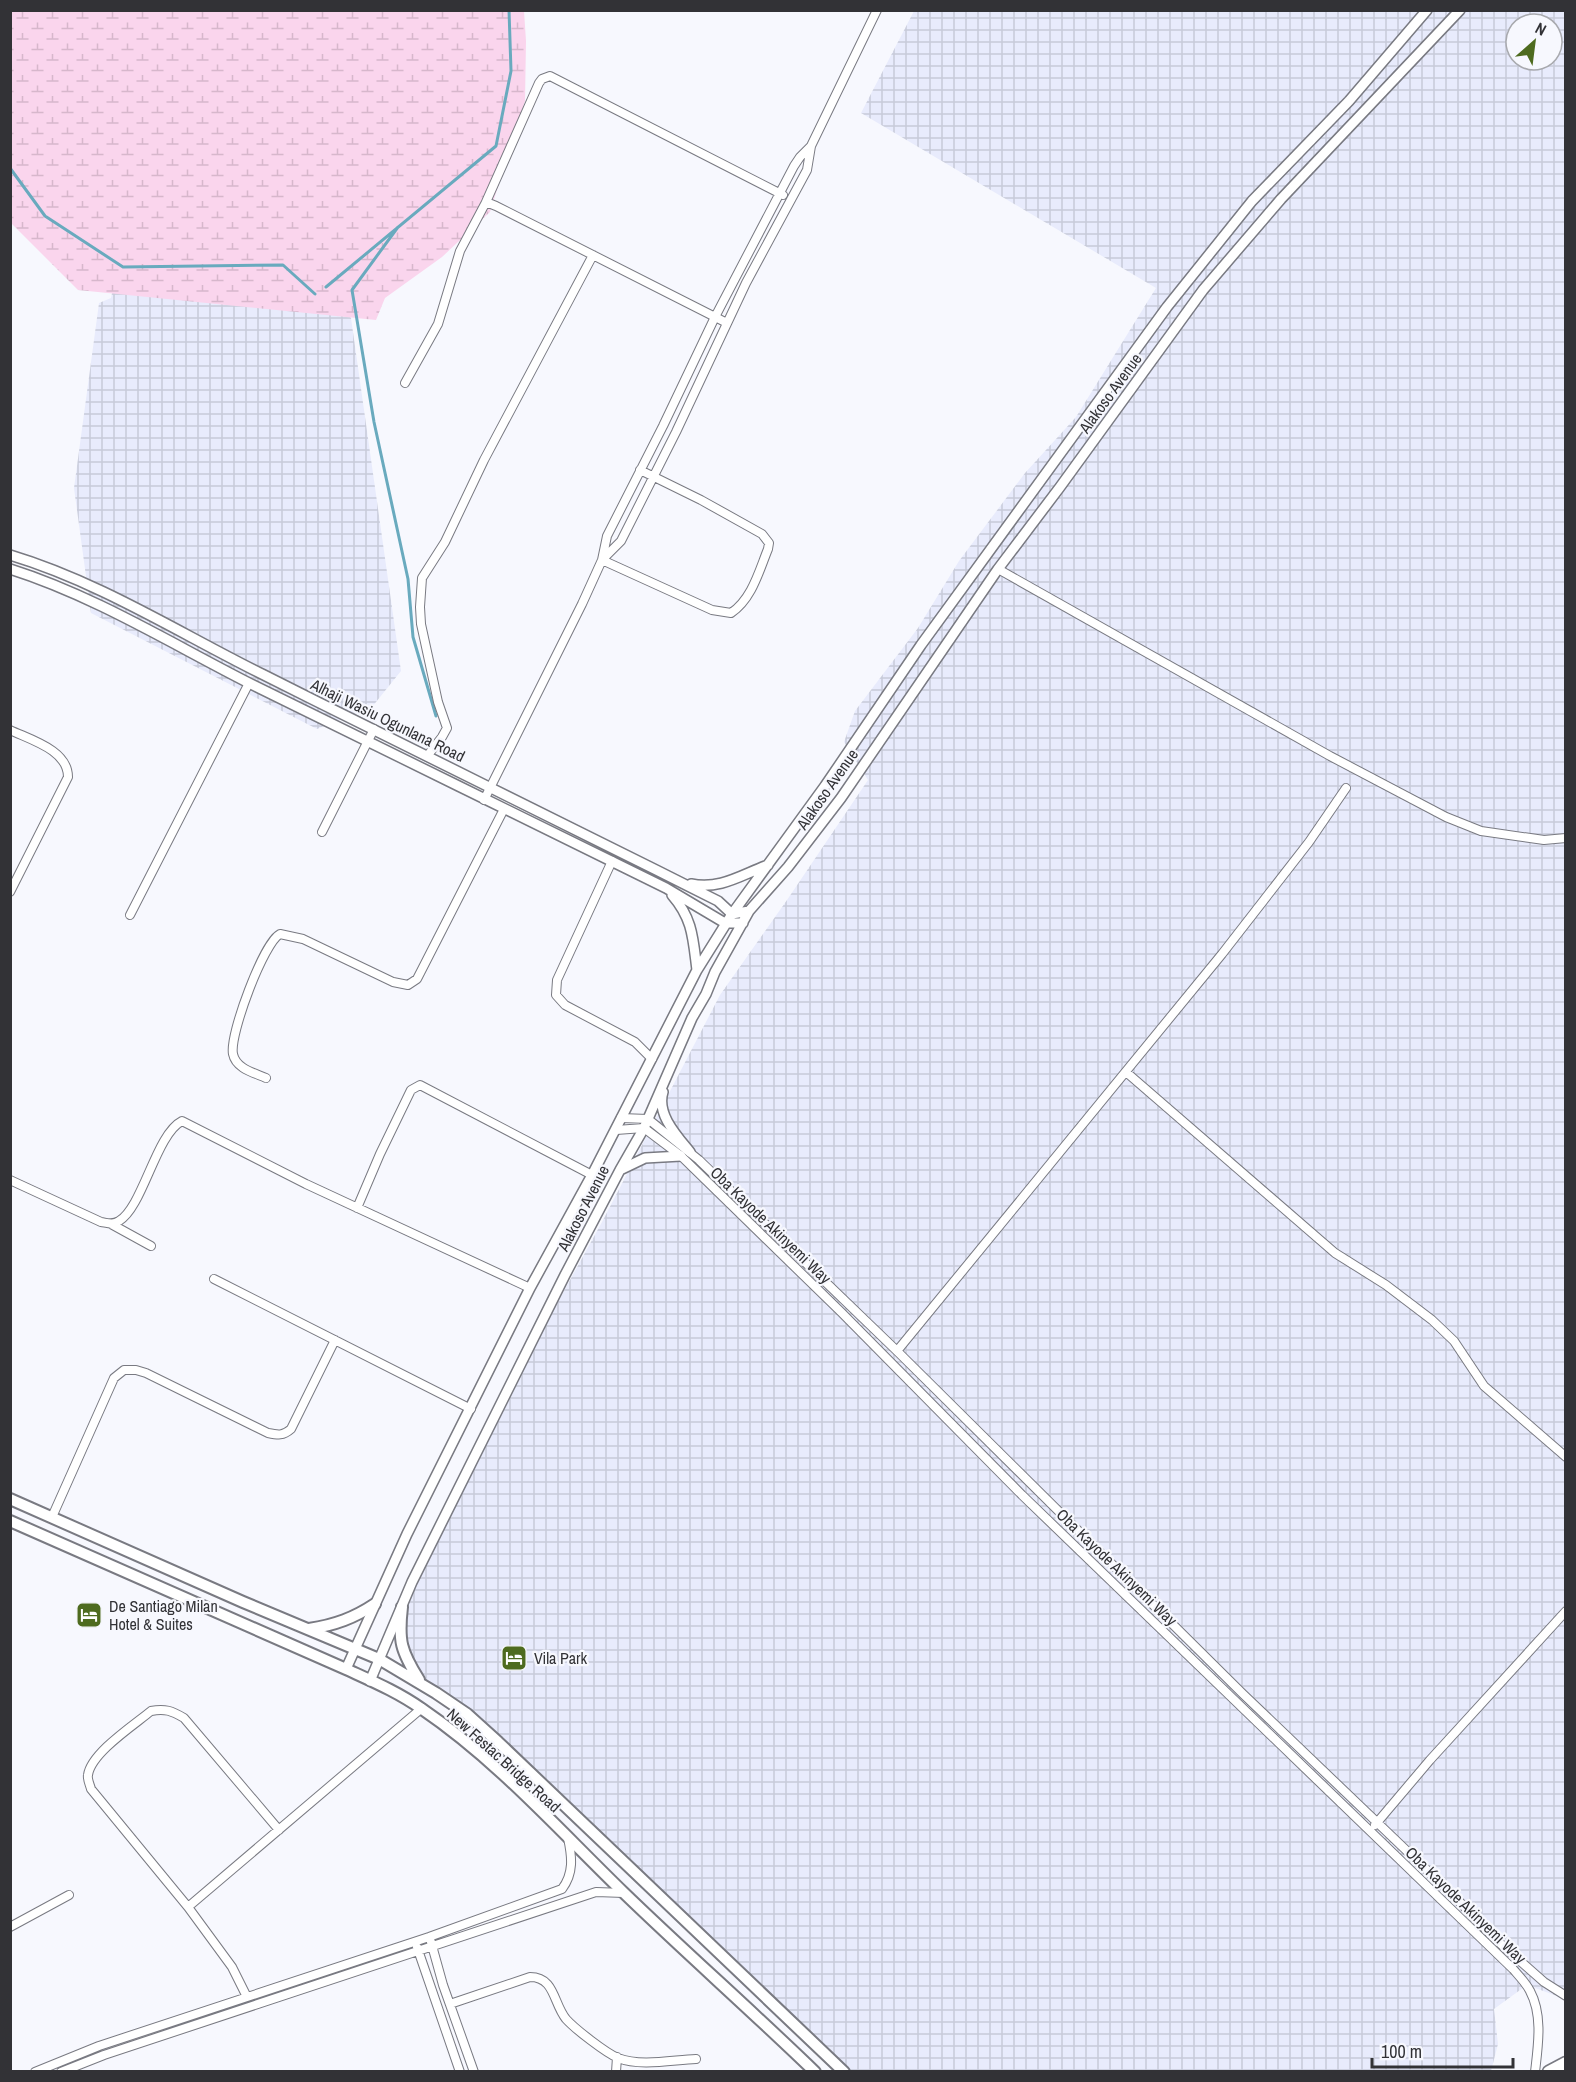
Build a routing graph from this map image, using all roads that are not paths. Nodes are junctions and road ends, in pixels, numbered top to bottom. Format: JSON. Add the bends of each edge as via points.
{"nodes":[{"id":1,"x":877,"y":10,"type":"edge"},
{"id":2,"x":1426,"y":10,"type":"edge"},
{"id":3,"x":1460,"y":10,"type":"edge"},
{"id":4,"x":1349,"y":101,"type":"junction"},
{"id":5,"x":1365,"y":112,"type":"junction"},
{"id":6,"x":811,"y":146,"type":"junction"},
{"id":7,"x":780,"y":194,"type":"junction"},
{"id":8,"x":792,"y":199,"type":"junction"},
{"id":9,"x":486,"y":202,"type":"junction"},
{"id":10,"x":593,"y":255,"type":"junction"},
{"id":11,"x":715,"y":317,"type":"junction"},
{"id":12,"x":727,"y":323,"type":"junction"},
{"id":13,"x":405,"y":382,"type":"dead end"},
{"id":14,"x":640,"y":470,"type":"junction"},
{"id":15,"x":653,"y":476,"type":"junction"},
{"id":16,"x":10,"y":555,"type":"edge"},
{"id":17,"x":602,"y":561,"type":"junction"},
{"id":18,"x":10,"y":569,"type":"edge"},
{"id":19,"x":998,"y":569,"type":"junction"},
{"id":20,"x":249,"y":683,"type":"junction"},
{"id":21,"x":374,"y":729,"type":"junction"},
{"id":22,"x":10,"y":730,"type":"edge"},
{"id":23,"x":368,"y":742,"type":"junction"},
{"id":24,"x":428,"y":756,"type":"junction"},
{"id":25,"x":491,"y":787,"type":"junction"},
{"id":26,"x":1346,"y":789,"type":"dead end"},
{"id":27,"x":484,"y":800,"type":"junction"},
{"id":28,"x":504,"y":809,"type":"junction"},
{"id":29,"x":322,"y":832,"type":"dead end"},
{"id":30,"x":1566,"y":838,"type":"edge"},
{"id":31,"x":612,"y":861,"type":"junction"},
{"id":32,"x":768,"y":865,"type":"junction"},
{"id":33,"x":678,"y":881,"type":"junction"},
{"id":34,"x":666,"y":888,"type":"junction"},
{"id":35,"x":10,"y":892,"type":"edge"},
{"id":36,"x":749,"y":911,"type":"junction"},
{"id":37,"x":732,"y":914,"type":"junction"},
{"id":38,"x":130,"y":915,"type":"dead end"},
{"id":39,"x":726,"y":923,"type":"junction"},
{"id":40,"x":743,"y":923,"type":"junction"},
{"id":41,"x":697,"y":970,"type":"junction"},
{"id":42,"x":652,"y":1059,"type":"junction"},
{"id":43,"x":672,"y":1062,"type":"junction"},
{"id":44,"x":1126,"y":1072,"type":"junction"},
{"id":45,"x":266,"y":1078,"type":"dead end"},
{"id":46,"x":621,"y":1119,"type":"junction"},
{"id":47,"x":646,"y":1124,"type":"junction"},
{"id":48,"x":616,"y":1130,"type":"junction"},
{"id":49,"x":686,"y":1154,"type":"junction"},
{"id":50,"x":620,"y":1170,"type":"junction"},
{"id":51,"x":592,"y":1175,"type":"junction"},
{"id":52,"x":10,"y":1180,"type":"edge"},
{"id":53,"x":357,"y":1208,"type":"junction"},
{"id":54,"x":111,"y":1224,"type":"junction"},
{"id":55,"x":151,"y":1246,"type":"dead end"},
{"id":56,"x":214,"y":1279,"type":"dead end"},
{"id":57,"x":530,"y":1288,"type":"junction"},
{"id":58,"x":335,"y":1340,"type":"junction"},
{"id":59,"x":897,"y":1352,"type":"junction"},
{"id":60,"x":471,"y":1409,"type":"junction"},
{"id":61,"x":1566,"y":1457,"type":"edge"},
{"id":62,"x":10,"y":1498,"type":"edge"},
{"id":63,"x":52,"y":1517,"type":"junction"},
{"id":64,"x":10,"y":1521,"type":"edge"},
{"id":65,"x":100,"y":1539,"type":"junction"},
{"id":66,"x":91,"y":1557,"type":"junction"},
{"id":67,"x":375,"y":1604,"type":"junction"},
{"id":68,"x":402,"y":1607,"type":"junction"},
{"id":69,"x":1566,"y":1611,"type":"edge"},
{"id":70,"x":308,"y":1629,"type":"junction"},
{"id":71,"x":355,"y":1648,"type":"junction"},
{"id":72,"x":379,"y":1659,"type":"junction"},
{"id":73,"x":346,"y":1669,"type":"junction"},
{"id":74,"x":370,"y":1681,"type":"junction"},
{"id":75,"x":419,"y":1681,"type":"junction"},
{"id":76,"x":422,"y":1708,"type":"junction"},
{"id":77,"x":1378,"y":1823,"type":"junction"},
{"id":78,"x":279,"y":1830,"type":"junction"},
{"id":79,"x":1370,"y":1830,"type":"junction"},
{"id":80,"x":568,"y":1836,"type":"junction"},
{"id":81,"x":624,"y":1893,"type":"junction"},
{"id":82,"x":69,"y":1895,"type":"dead end"},
{"id":83,"x":188,"y":1907,"type":"junction"},
{"id":84,"x":10,"y":1927,"type":"edge"},
{"id":85,"x":429,"y":1937,"type":"junction"},
{"id":86,"x":415,"y":1940,"type":"junction"},
{"id":87,"x":432,"y":1946,"type":"junction"},
{"id":88,"x":418,"y":1950,"type":"junction"},
{"id":89,"x":1566,"y":1996,"type":"edge"},
{"id":90,"x":248,"y":1998,"type":"junction"},
{"id":91,"x":450,"y":2004,"type":"junction"},
{"id":92,"x":804,"y":2034,"type":"junction"},
{"id":93,"x":112,"y":2042,"type":"junction"},
{"id":94,"x":790,"y":2048,"type":"junction"},
{"id":95,"x":116,"y":2051,"type":"junction"},
{"id":96,"x":617,"y":2057,"type":"junction"},
{"id":97,"x":696,"y":2059,"type":"dead end"},
{"id":98,"x":1566,"y":2063,"type":"edge"},
{"id":99,"x":35,"y":2072,"type":"edge"},
{"id":100,"x":61,"y":2072,"type":"edge"},
{"id":101,"x":460,"y":2072,"type":"edge"},
{"id":102,"x":474,"y":2072,"type":"edge"},
{"id":103,"x":616,"y":2072,"type":"edge"},
{"id":104,"x":815,"y":2072,"type":"edge"},
{"id":105,"x":824,"y":2072,"type":"edge"},
{"id":106,"x":834,"y":2072,"type":"edge"},
{"id":107,"x":844,"y":2072,"type":"edge"},
{"id":108,"x":1535,"y":2072,"type":"edge"},
{"id":109,"x":1549,"y":2072,"type":"edge"}],
"edges":[{"from":1,"to":6,"type":"street"},
{"from":2,"to":4,"type":"street","name":"Alakoso Avenue"},
{"from":3,"to":5,"type":"street","name":"Alakoso Avenue"},
{"from":4,"to":5,"type":"street"},
{"from":4,"to":32,"type":"street","name":"Alakoso Avenue","via":[[1252,201],[1167,308],[921,645]]},
{"from":5,"to":19,"type":"street","name":"Alakoso Avenue","via":[[1281,199],[1203,291]]},
{"from":6,"to":7,"type":"street","via":[[800,157]]},
{"from":6,"to":8,"type":"street","via":[[807,170]]},
{"from":7,"to":8,"type":"street"},
{"from":7,"to":9,"type":"street","via":[[550,76],[539,83]]},
{"from":7,"to":11,"type":"street"},
{"from":8,"to":12,"type":"street"},
{"from":9,"to":10,"type":"street"},
{"from":9,"to":13,"type":"street","via":[[460,251],[438,324]]},
{"from":10,"to":11,"type":"street"},
{"from":10,"to":24,"type":"street","via":[[484,460],[446,542],[422,578],[421,624],[447,728]]},
{"from":11,"to":12,"type":"street"},
{"from":11,"to":14,"type":"street"},
{"from":12,"to":15,"type":"street"},
{"from":14,"to":15,"type":"street"},
{"from":14,"to":17,"type":"street","via":[[607,536]]},
{"from":15,"to":17,"type":"street","via":[[621,541]]},
{"from":15,"to":17,"type":"street","via":[[766,538],[768,549],[747,599],[740,608],[723,613]]},
{"from":16,"to":21,"type":"street","name":"Alhaji Wasiu Ogunlana Road","via":[[87,584]]},
{"from":17,"to":25,"type":"street"},
{"from":18,"to":20,"type":"street","name":"Alhaji Wasiu Ogunlana Road","via":[[52,583]]},
{"from":19,"to":30,"type":"street","via":[[1446,817],[1481,831],[1544,840]]},
{"from":19,"to":36,"type":"street","name":"Alakoso Avenue","via":[[841,798]]},
{"from":20,"to":23,"type":"street","name":"Alhaji Wasiu Ogunlana Road"},
{"from":20,"to":38,"type":"street"},
{"from":21,"to":23,"type":"street"},
{"from":21,"to":24,"type":"street","name":"Alhaji Wasiu Ogunlana Road"},
{"from":22,"to":35,"type":"street","via":[[56,752],[68,770],[68,777]]},
{"from":23,"to":27,"type":"street","name":"Alhaji Wasiu Ogunlana Road"},
{"from":23,"to":29,"type":"street"},
{"from":24,"to":25,"type":"street","name":"Alhaji Wasiu Ogunlana Road"},
{"from":25,"to":27,"type":"street"},
{"from":25,"to":33,"type":"street","name":"Alhaji Wasiu Ogunlana Road"},
{"from":26,"to":44,"type":"street","via":[[1309,842]]},
{"from":27,"to":28,"type":"street","name":"Alhaji Wasiu Ogunlana Road"},
{"from":28,"to":31,"type":"street","name":"Alhaji Wasiu Ogunlana Road"},
{"from":28,"to":45,"type":"street","via":[[417,978],[408,985],[393,982],[303,939],[280,934],[275,937],[242,1007],[233,1055],[242,1068]]},
{"from":31,"to":34,"type":"street","name":"Alhaji Wasiu Ogunlana Road"},
{"from":31,"to":42,"type":"street","via":[[556,980],[556,995],[565,1005],[635,1042]]},
{"from":32,"to":33,"type":"street","via":[[721,885]]},
{"from":32,"to":37,"type":"street","name":"Alakoso Avenue"},
{"from":33,"to":37,"type":"street","name":"Alhaji Wasiu Ogunlana Road","via":[[717,901]]},
{"from":34,"to":39,"type":"street","name":"Alhaji Wasiu Ogunlana Road"},
{"from":34,"to":41,"type":"street","via":[[689,920]]},
{"from":36,"to":37,"type":"street"},
{"from":36,"to":40,"type":"street","name":"Alakoso Avenue"},
{"from":37,"to":39,"type":"street","name":"Alakoso Avenue"},
{"from":39,"to":40,"type":"street"},
{"from":39,"to":41,"type":"street","name":"Alakoso Avenue"},
{"from":40,"to":43,"type":"street","name":"Alakoso Avenue"},
{"from":41,"to":42,"type":"street","name":"Alakoso Avenue"},
{"from":42,"to":46,"type":"street","name":"Alakoso Avenue"},
{"from":43,"to":47,"type":"street","name":"Alakoso Avenue"},
{"from":43,"to":49,"type":"street","via":[[660,1100],[669,1126]]},
{"from":44,"to":59,"type":"street"},
{"from":44,"to":61,"type":"street","via":[[1335,1253],[1432,1320],[1454,1341],[1484,1386]]},
{"from":46,"to":47,"type":"street"},
{"from":46,"to":48,"type":"street","name":"Alakoso Avenue"},
{"from":47,"to":48,"type":"street"},
{"from":47,"to":49,"type":"street","name":"Oba Kayode Akinyemi Way"},
{"from":47,"to":50,"type":"street","name":"Alakoso Avenue"},
{"from":48,"to":51,"type":"street","name":"Alakoso Avenue"},
{"from":49,"to":50,"type":"street","via":[[645,1158]]},
{"from":49,"to":59,"type":"street","name":"Oba Kayode Akinyemi Way"},
{"from":49,"to":79,"type":"street","name":"Oba Kayode Akinyemi Way","via":[[1022,1495]]},
{"from":50,"to":68,"type":"street","name":"Alakoso Avenue"},
{"from":51,"to":53,"type":"street","via":[[420,1085],[411,1090]]},
{"from":51,"to":57,"type":"street","name":"Alakoso Avenue"},
{"from":52,"to":54,"type":"street"},
{"from":53,"to":54,"type":"street","via":[[182,1121],[175,1124],[126,1216]]},
{"from":53,"to":57,"type":"street"},
{"from":54,"to":55,"type":"street"},
{"from":56,"to":58,"type":"street"},
{"from":57,"to":60,"type":"street","name":"Alakoso Avenue"},
{"from":58,"to":60,"type":"street"},
{"from":58,"to":63,"type":"street","via":[[291,1429],[279,1436],[146,1373],[124,1370],[114,1378]]},
{"from":59,"to":77,"type":"street","name":"Oba Kayode Akinyemi Way"},
{"from":60,"to":67,"type":"street","name":"Alakoso Avenue"},
{"from":62,"to":63,"type":"main road"},
{"from":63,"to":65,"type":"main road"},
{"from":64,"to":66,"type":"main road","name":"New Festac Bridge Road"},
{"from":65,"to":66,"type":"main road"},
{"from":65,"to":70,"type":"main road"},
{"from":66,"to":73,"type":"main road","name":"New Festac Bridge Road"},
{"from":67,"to":70,"type":"main road","via":[[336,1624]]},
{"from":67,"to":71,"type":"street","name":"Alakoso Avenue"},
{"from":68,"to":72,"type":"street","name":"Alakoso Avenue"},
{"from":68,"to":75,"type":"main road","via":[[399,1633],[405,1658]]},
{"from":69,"to":77,"type":"street"},
{"from":70,"to":71,"type":"main road"},
{"from":71,"to":72,"type":"main road"},
{"from":71,"to":73,"type":"street","name":"Alakoso Avenue"},
{"from":72,"to":74,"type":"street","name":"Alakoso Avenue"},
{"from":72,"to":75,"type":"main road"},
{"from":73,"to":74,"type":"main road","name":"New Festac Bridge Road"},
{"from":74,"to":76,"type":"main road","name":"New Festac Bridge Road"},
{"from":75,"to":92,"type":"main road","via":[[467,1714],[498,1742]]},
{"from":76,"to":78,"type":"street"},
{"from":76,"to":80,"type":"main road","name":"New Festac Bridge Road","via":[[475,1749]]},
{"from":77,"to":79,"type":"street"},
{"from":77,"to":89,"type":"street","name":"Oba Kayode Akinyemi Way","via":[[1494,1938]]},
{"from":78,"to":83,"type":"street"},
{"from":78,"to":83,"type":"street","via":[[184,1718],[172,1710],[151,1711],[102,1752],[87,1776],[91,1789]]},
{"from":79,"to":108,"type":"street","name":"Oba Kayode Akinyemi Way","via":[[1491,1946],[1530,1990],[1537,2018]]},
{"from":80,"to":81,"type":"main road","name":"New Festac Bridge Road"},
{"from":80,"to":85,"type":"street","via":[[572,1867],[562,1889]]},
{"from":81,"to":87,"type":"street","via":[[596,1892]]},
{"from":81,"to":94,"type":"main road","name":"New Festac Bridge Road"},
{"from":82,"to":84,"type":"street"},
{"from":83,"to":90,"type":"street","via":[[232,1967]]},
{"from":85,"to":86,"type":"street"},
{"from":85,"to":87,"type":"street"},
{"from":86,"to":88,"type":"street"},
{"from":86,"to":90,"type":"street"},
{"from":87,"to":88,"type":"street"},
{"from":87,"to":91,"type":"street"},
{"from":88,"to":95,"type":"street"},
{"from":88,"to":101,"type":"street"},
{"from":90,"to":93,"type":"street"},
{"from":91,"to":96,"type":"street","via":[[540,1977],[547,1982],[566,2019]]},
{"from":91,"to":102,"type":"street"},
{"from":92,"to":106,"type":"main road","via":[[811,2050]]},
{"from":92,"to":107,"type":"main road"},
{"from":93,"to":95,"type":"street"},
{"from":93,"to":99,"type":"street"},
{"from":94,"to":104,"type":"main road","name":"New Festac Bridge Road"},
{"from":94,"to":105,"type":"main road","via":[[806,2055]]},
{"from":95,"to":100,"type":"street"},
{"from":96,"to":97,"type":"street","via":[[630,2061]]},
{"from":96,"to":103,"type":"street"},
{"from":98,"to":109,"type":"main road"}]}
